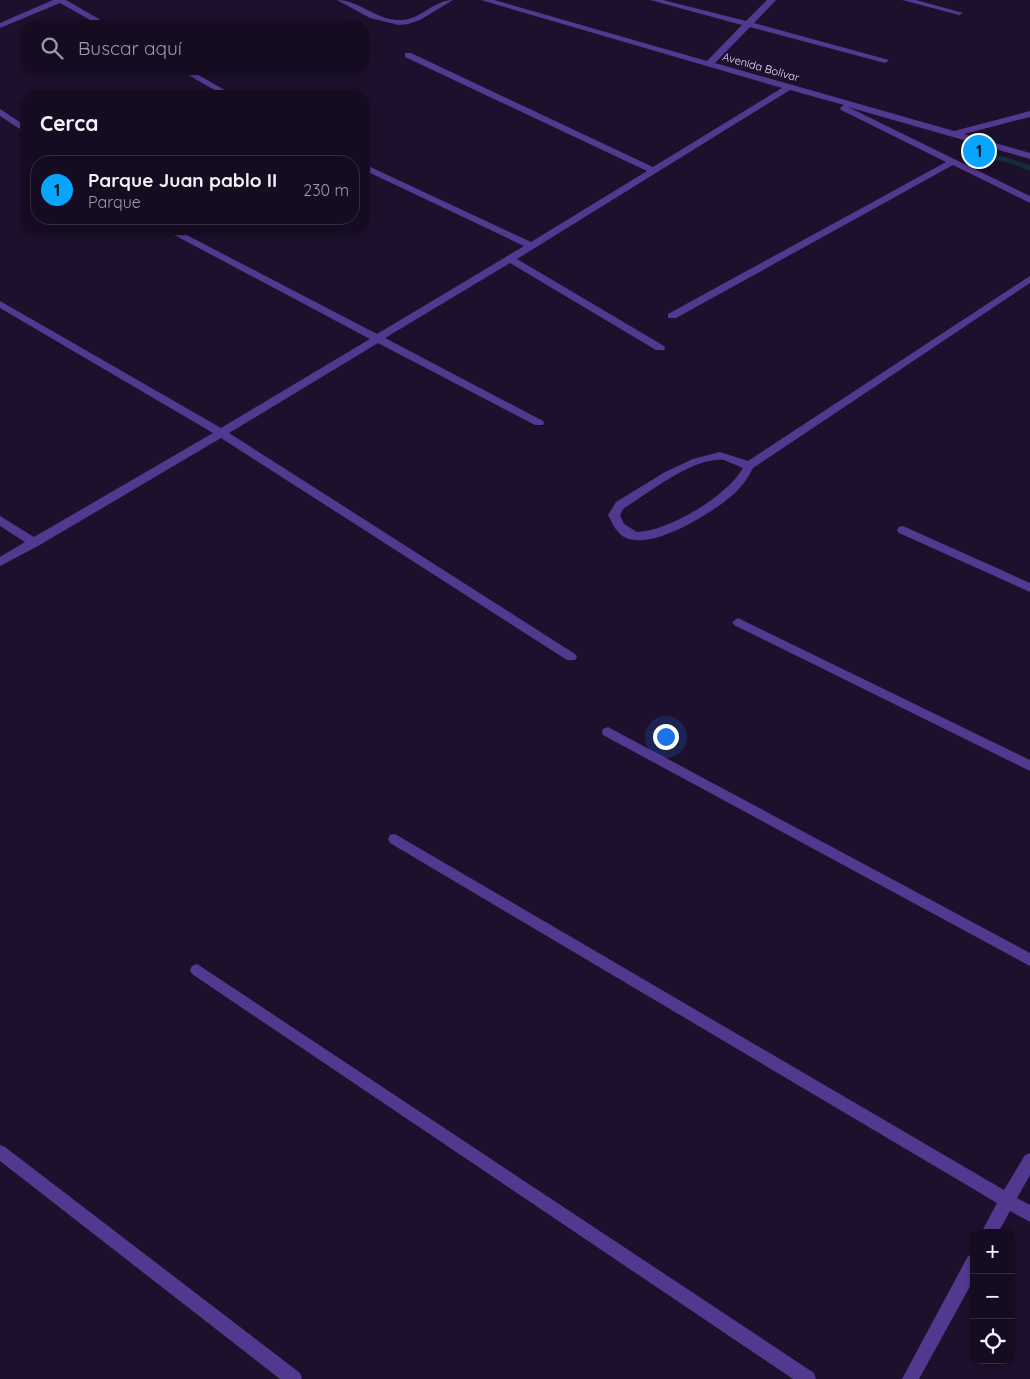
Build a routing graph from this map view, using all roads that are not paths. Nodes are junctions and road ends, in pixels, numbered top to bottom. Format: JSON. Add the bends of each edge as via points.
{"nodes":[{"id":1,"x":341,"y":0,"type":"edge"},
{"id":2,"x":449,"y":0,"type":"edge"},
{"id":3,"x":485,"y":0,"type":"edge"},
{"id":4,"x":654,"y":0,"type":"edge"},
{"id":5,"x":772,"y":0,"type":"edge"},
{"id":6,"x":906,"y":0,"type":"edge"},
{"id":7,"x":959,"y":13,"type":"dead end"},
{"id":8,"x":96,"y":20,"type":"edge"},
{"id":9,"x":0,"y":26,"type":"edge"},
{"id":10,"x":747,"y":26,"type":"junction"},
{"id":11,"x":408,"y":55,"type":"dead end"},
{"id":12,"x":885,"y":60,"type":"dead end"},
{"id":13,"x":709,"y":64,"type":"junction"},
{"id":14,"x":193,"y":75,"type":"edge"},
{"id":15,"x":789,"y":87,"type":"junction"},
{"id":16,"x":221,"y":90,"type":"edge"},
{"id":17,"x":817,"y":95,"type":"junction"},
{"id":18,"x":0,"y":112,"type":"edge"},
{"id":19,"x":1030,"y":114,"type":"edge"},
{"id":20,"x":20,"y":126,"type":"edge"},
{"id":21,"x":955,"y":134,"type":"junction"},
{"id":22,"x":1030,"y":156,"type":"edge"},
{"id":23,"x":952,"y":162,"type":"junction"},
{"id":24,"x":370,"y":170,"type":"edge"},
{"id":25,"x":652,"y":170,"type":"junction"},
{"id":26,"x":1030,"y":200,"type":"edge"},
{"id":27,"x":180,"y":235,"type":"edge"},
{"id":28,"x":531,"y":246,"type":"junction"},
{"id":29,"x":510,"y":259,"type":"junction"},
{"id":30,"x":1030,"y":279,"type":"edge"},
{"id":31,"x":0,"y":304,"type":"edge"},
{"id":32,"x":672,"y":316,"type":"dead end"},
{"id":33,"x":377,"y":337,"type":"junction"},
{"id":34,"x":660,"y":348,"type":"dead end"},
{"id":35,"x":539,"y":422,"type":"dead end"},
{"id":36,"x":221,"y":433,"type":"junction"},
{"id":37,"x":749,"y":466,"type":"junction"},
{"id":38,"x":0,"y":520,"type":"edge"},
{"id":39,"x":903,"y":530,"type":"dead end"},
{"id":40,"x":34,"y":543,"type":"junction"},
{"id":41,"x":0,"y":562,"type":"edge"},
{"id":42,"x":1030,"y":588,"type":"edge"},
{"id":43,"x":738,"y":622,"type":"dead end"},
{"id":44,"x":571,"y":657,"type":"dead end"},
{"id":45,"x":608,"y":732,"type":"dead end"},
{"id":46,"x":1030,"y":766,"type":"edge"},
{"id":47,"x":395,"y":840,"type":"dead end"},
{"id":48,"x":1030,"y":960,"type":"edge"},
{"id":49,"x":198,"y":970,"type":"dead end"},
{"id":50,"x":0,"y":1152,"type":"edge"},
{"id":51,"x":1030,"y":1160,"type":"edge"},
{"id":52,"x":1007,"y":1201,"type":"junction"},
{"id":53,"x":1030,"y":1214,"type":"edge"},
{"id":54,"x":992,"y":1229,"type":"edge"},
{"id":55,"x":970,"y":1269,"type":"edge"},
{"id":56,"x":294,"y":1379,"type":"edge"},
{"id":57,"x":808,"y":1379,"type":"edge"},
{"id":58,"x":910,"y":1379,"type":"edge"}],
"edges":[{"from":1,"to":2,"type":"street","via":[[392,22],[408,22]]},
{"from":3,"to":13,"type":"street","name":"Avenida Bolívar"},
{"from":4,"to":10,"type":"street"},
{"from":5,"to":10,"type":"street"},
{"from":6,"to":7,"type":"street"},
{"from":8,"to":9,"type":"street","via":[[60,0]]},
{"from":10,"to":12,"type":"street"},
{"from":10,"to":13,"type":"street"},
{"from":11,"to":25,"type":"street"},
{"from":13,"to":15,"type":"street","name":"Avenida Bolívar"},
{"from":14,"to":16,"type":"street"},
{"from":15,"to":17,"type":"street","name":"Avenida Bolívar"},
{"from":15,"to":25,"type":"street"},
{"from":17,"to":21,"type":"street","name":"Avenida Bolívar"},
{"from":17,"to":23,"type":"street"},
{"from":18,"to":20,"type":"street"},
{"from":19,"to":21,"type":"street"},
{"from":21,"to":22,"type":"street","name":"Avenida Bolívar"},
{"from":23,"to":26,"type":"street"},
{"from":23,"to":32,"type":"street"},
{"from":24,"to":28,"type":"street"},
{"from":25,"to":28,"type":"street"},
{"from":27,"to":33,"type":"street"},
{"from":28,"to":29,"type":"street"},
{"from":29,"to":33,"type":"street"},
{"from":29,"to":34,"type":"street"},
{"from":30,"to":37,"type":"street"},
{"from":31,"to":36,"type":"street"},
{"from":33,"to":35,"type":"street"},
{"from":33,"to":36,"type":"street"},
{"from":36,"to":40,"type":"street"},
{"from":36,"to":44,"type":"street"},
{"from":37,"to":37,"type":"street","via":[[720,456],[696,461],[620,505],[614,515],[617,524],[633,535],[657,534],[716,502],[737,484]]},
{"from":38,"to":40,"type":"street"},
{"from":39,"to":42,"type":"street"},
{"from":40,"to":41,"type":"street"},
{"from":43,"to":46,"type":"street"},
{"from":45,"to":48,"type":"street"},
{"from":47,"to":52,"type":"street"},
{"from":49,"to":57,"type":"street"},
{"from":50,"to":56,"type":"street"},
{"from":51,"to":52,"type":"street"},
{"from":52,"to":53,"type":"street"},
{"from":52,"to":54,"type":"street"},
{"from":55,"to":58,"type":"street"}]}
